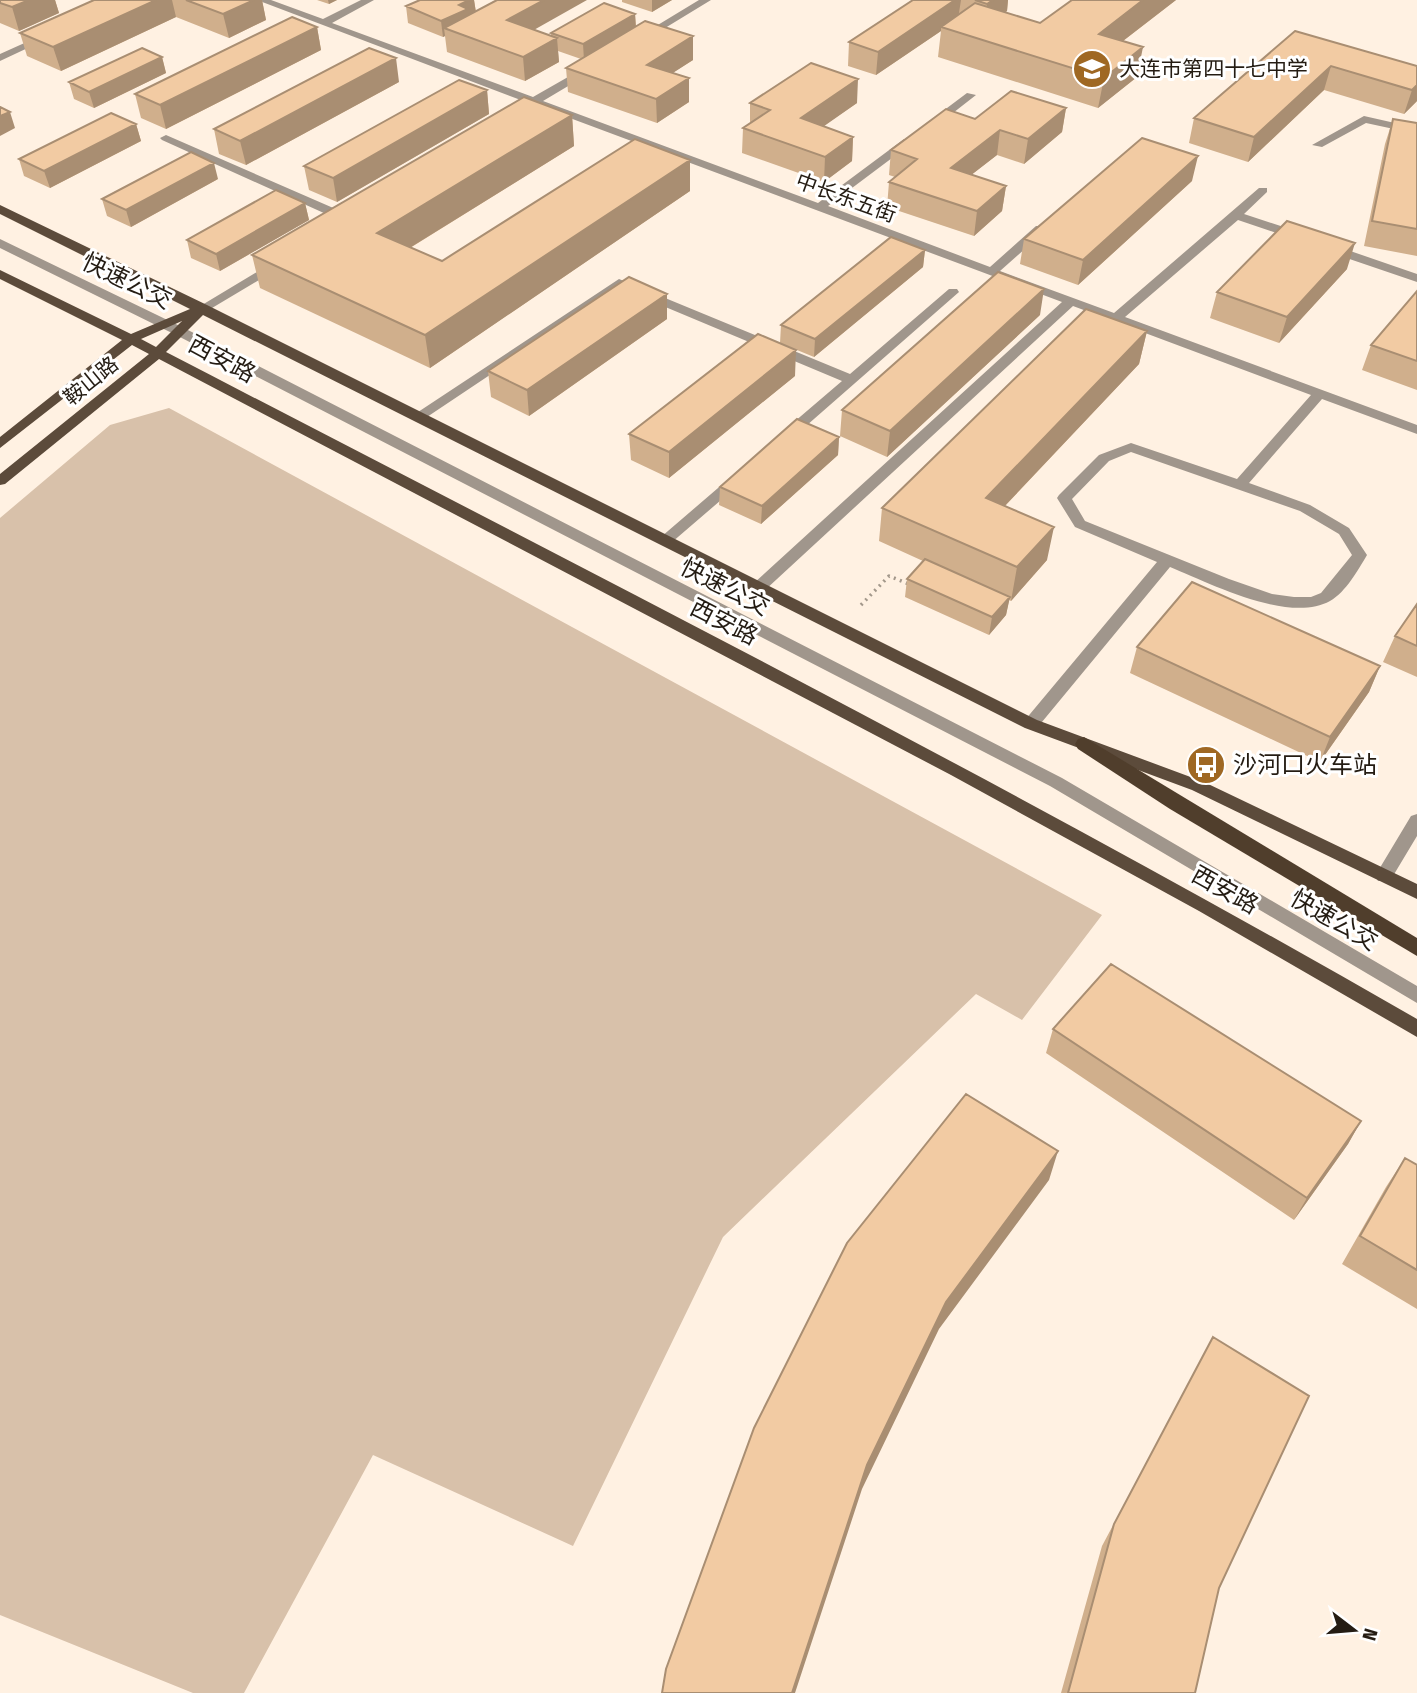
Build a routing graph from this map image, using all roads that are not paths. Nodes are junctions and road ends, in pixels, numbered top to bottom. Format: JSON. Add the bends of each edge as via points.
{"nodes":[{"id":1,"x":262,"y":0,"type":"edge"},
{"id":2,"x":369,"y":0,"type":"edge"},
{"id":3,"x":706,"y":0,"type":"edge"},
{"id":4,"x":323,"y":23,"type":"junction"},
{"id":5,"x":50,"y":35,"type":"edge"},
{"id":6,"x":637,"y":41,"type":"edge"},
{"id":7,"x":0,"y":58,"type":"edge"},
{"id":8,"x":602,"y":61,"type":"edge"},
{"id":9,"x":971,"y":95,"type":"dead end"},
{"id":10,"x":533,"y":102,"type":"junction"},
{"id":11,"x":522,"y":109,"type":"edge"},
{"id":12,"x":1417,"y":131,"type":"edge"},
{"id":13,"x":166,"y":138,"type":"dead end"},
{"id":14,"x":644,"y":143,"type":"junction"},
{"id":15,"x":1318,"y":145,"type":"dead end"},
{"id":16,"x":633,"y":150,"type":"edge"},
{"id":17,"x":1263,"y":190,"type":"dead end"},
{"id":18,"x":818,"y":208,"type":"junction"},
{"id":19,"x":0,"y":209,"type":"edge"},
{"id":20,"x":361,"y":213,"type":"edge"},
{"id":21,"x":1236,"y":215,"type":"junction"},
{"id":22,"x":1054,"y":218,"type":"edge"},
{"id":23,"x":350,"y":220,"type":"junction"},
{"id":24,"x":338,"y":227,"type":"edge"},
{"id":25,"x":0,"y":243,"type":"edge"},
{"id":26,"x":293,"y":254,"type":"edge"},
{"id":27,"x":991,"y":272,"type":"junction"},
{"id":28,"x":0,"y":274,"type":"edge"},
{"id":29,"x":1417,"y":278,"type":"edge"},
{"id":30,"x":953,"y":292,"type":"dead end"},
{"id":31,"x":1070,"y":302,"type":"junction"},
{"id":32,"x":203,"y":308,"type":"junction"},
{"id":33,"x":1115,"y":318,"type":"junction"},
{"id":34,"x":160,"y":324,"type":"junction"},
{"id":35,"x":181,"y":332,"type":"junction"},
{"id":36,"x":131,"y":339,"type":"junction"},
{"id":37,"x":158,"y":354,"type":"junction"},
{"id":38,"x":852,"y":380,"type":"junction"},
{"id":39,"x":1319,"y":394,"type":"junction"},
{"id":40,"x":419,"y":416,"type":"junction"},
{"id":41,"x":1417,"y":430,"type":"edge"},
{"id":42,"x":0,"y":444,"type":"edge"},
{"id":43,"x":771,"y":450,"type":"edge"},
{"id":44,"x":751,"y":467,"type":"edge"},
{"id":45,"x":0,"y":481,"type":"edge"},
{"id":46,"x":1240,"y":485,"type":"junction"},
{"id":47,"x":666,"y":540,"type":"junction"},
{"id":48,"x":1167,"y":560,"type":"junction"},
{"id":49,"x":759,"y":587,"type":"junction"},
{"id":50,"x":1031,"y":724,"type":"junction"},
{"id":51,"x":1084,"y":744,"type":"junction"},
{"id":52,"x":1417,"y":821,"type":"edge"},
{"id":53,"x":1384,"y":876,"type":"junction"},
{"id":54,"x":1417,"y":892,"type":"edge"},
{"id":55,"x":1417,"y":948,"type":"edge"},
{"id":56,"x":1417,"y":995,"type":"edge"},
{"id":57,"x":1417,"y":1029,"type":"edge"}],
"edges":[{"from":1,"to":4,"type":"street","name":"中长东五街"},
{"from":2,"to":4,"type":"street"},
{"from":3,"to":6,"type":"street"},
{"from":4,"to":10,"type":"street","name":"中长东五街"},
{"from":5,"to":7,"type":"street"},
{"from":8,"to":10,"type":"street"},
{"from":9,"to":18,"type":"street"},
{"from":10,"to":11,"type":"street"},
{"from":10,"to":14,"type":"street","name":"中长东五街"},
{"from":12,"to":15,"type":"street","via":[[1364,119]]},
{"from":13,"to":23,"type":"street"},
{"from":14,"to":16,"type":"street"},
{"from":14,"to":18,"type":"street","name":"中长东五街"},
{"from":17,"to":21,"type":"street"},
{"from":18,"to":27,"type":"street","name":"中长东五街"},
{"from":19,"to":32,"type":"main road","name":"西安路"},
{"from":20,"to":23,"type":"street"},
{"from":21,"to":29,"type":"street"},
{"from":21,"to":33,"type":"street"},
{"from":22,"to":27,"type":"street"},
{"from":23,"to":24,"type":"street"},
{"from":25,"to":34,"type":"street","name":"快速公交"},
{"from":26,"to":32,"type":"street","name":"鞍山路"},
{"from":27,"to":31,"type":"street","name":"中长东五街"},
{"from":28,"to":36,"type":"main road","name":"西安路"},
{"from":30,"to":38,"type":"street"},
{"from":31,"to":33,"type":"street","name":"中长东五街"},
{"from":31,"to":49,"type":"street"},
{"from":32,"to":34,"type":"main road","name":"鞍山路"},
{"from":32,"to":35,"type":"main road","name":"鞍山路"},
{"from":32,"to":40,"type":"main road","name":"西安路"},
{"from":33,"to":39,"type":"street","name":"中长东五街"},
{"from":34,"to":35,"type":"street","name":"快速公交"},
{"from":34,"to":36,"type":"main road","name":"鞍山路"},
{"from":35,"to":37,"type":"main road","name":"鞍山路"},
{"from":35,"to":56,"type":"street","name":"快速公交","via":[[1056,782]]},
{"from":36,"to":37,"type":"main road","name":"西安路"},
{"from":36,"to":42,"type":"main road","name":"鞍山路"},
{"from":37,"to":45,"type":"main road","name":"鞍山路"},
{"from":37,"to":57,"type":"main road","name":"西安路","via":[[957,771],[1205,906]]},
{"from":38,"to":40,"type":"street","via":[[619,283]]},
{"from":38,"to":43,"type":"street"},
{"from":39,"to":41,"type":"street","name":"中长东五街"},
{"from":39,"to":46,"type":"street"},
{"from":40,"to":47,"type":"main road","name":"西安路"},
{"from":44,"to":47,"type":"street"},
{"from":46,"to":48,"type":"street","via":[[1130,447],[1104,458],[1064,498],[1080,524]]},
{"from":46,"to":48,"type":"street","via":[[1305,508],[1344,531],[1360,555],[1325,598],[1301,604],[1253,593]]},
{"from":47,"to":49,"type":"main road","name":"西安路"},
{"from":48,"to":50,"type":"street"},
{"from":49,"to":50,"type":"main road","name":"西安路"},
{"from":50,"to":51,"type":"main road","name":"西安路"},
{"from":51,"to":53,"type":"main road","name":"西安路","via":[[1198,786]]},
{"from":51,"to":55,"type":"highway"},
{"from":52,"to":53,"type":"street"},
{"from":53,"to":54,"type":"main road","name":"西安路"}]}
